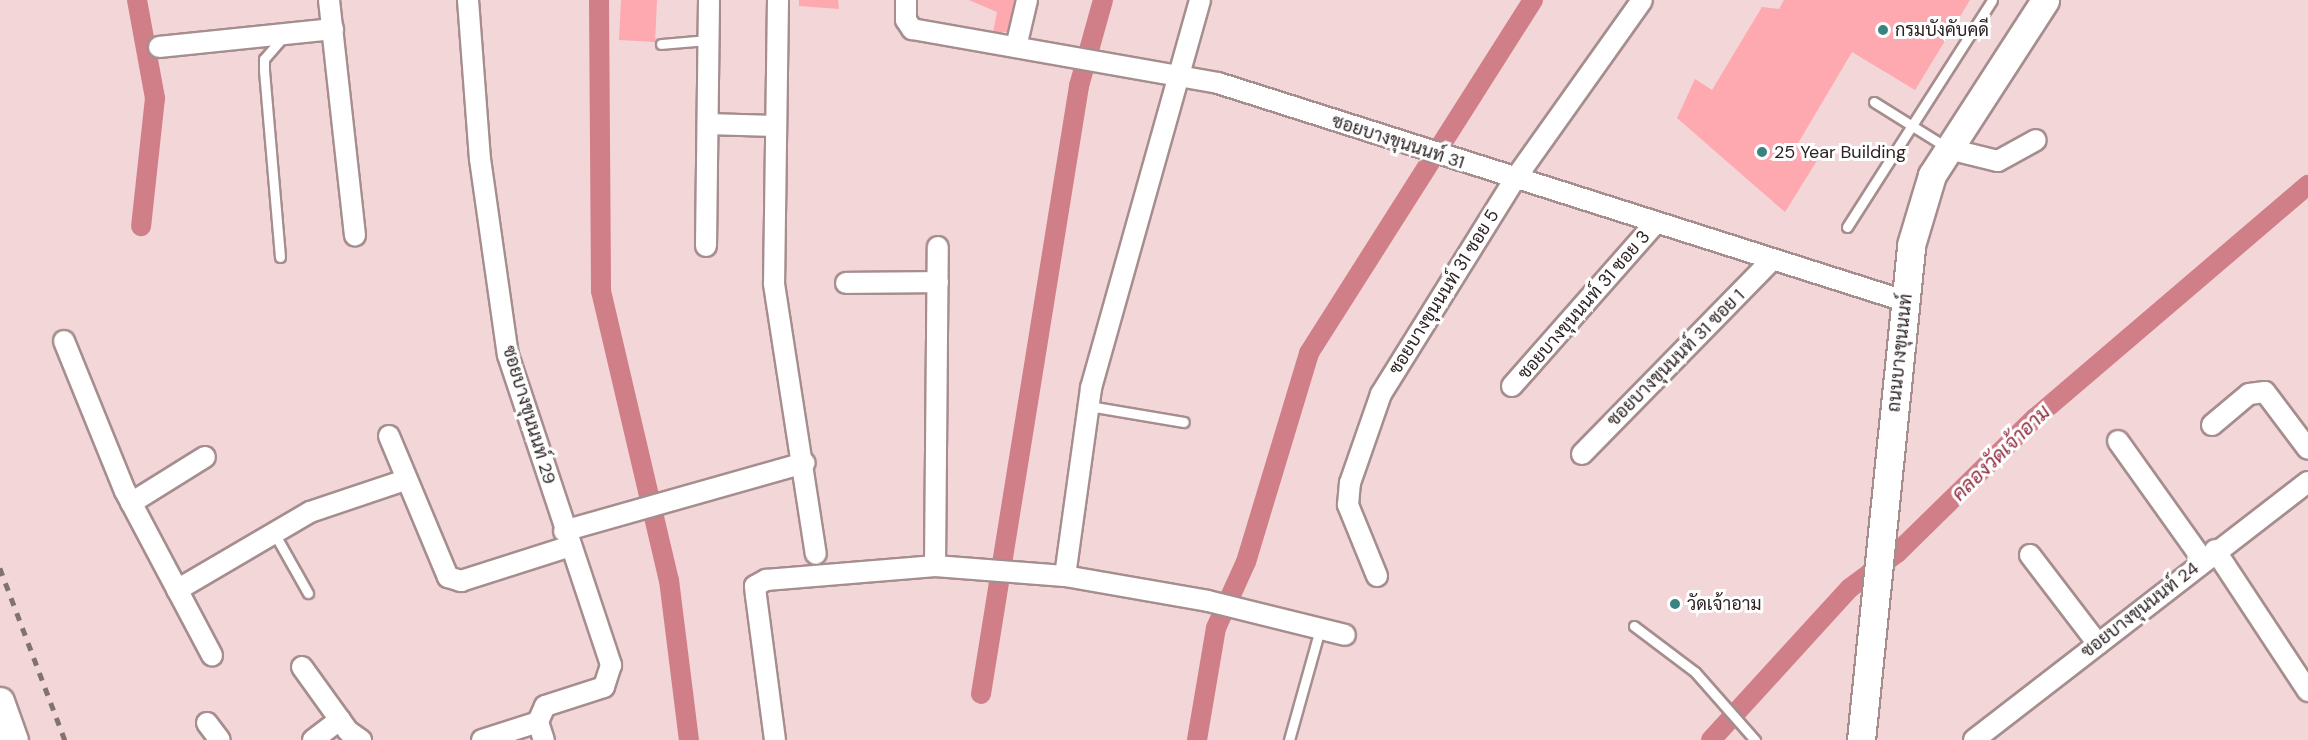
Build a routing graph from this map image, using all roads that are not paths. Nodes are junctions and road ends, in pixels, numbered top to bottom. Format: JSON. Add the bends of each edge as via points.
{"nodes":[{"id":1,"x":329,"y":0,"type":"edge"},
{"id":2,"x":468,"y":0,"type":"edge"},
{"id":3,"x":709,"y":0,"type":"edge"},
{"id":4,"x":778,"y":0,"type":"edge"},
{"id":5,"x":906,"y":0,"type":"edge"},
{"id":6,"x":1027,"y":0,"type":"edge"},
{"id":7,"x":1200,"y":0,"type":"edge"},
{"id":8,"x":1642,"y":0,"type":"edge"},
{"id":9,"x":1992,"y":0,"type":"edge"},
{"id":10,"x":2045,"y":0,"type":"edge"},
{"id":11,"x":333,"y":29,"type":"junction"},
{"id":12,"x":284,"y":36,"type":"junction"},
{"id":13,"x":709,"y":40,"type":"junction"},
{"id":14,"x":661,"y":44,"type":"dead end"},
{"id":15,"x":159,"y":47,"type":"dead end"},
{"id":16,"x":1016,"y":47,"type":"junction"},
{"id":17,"x":1177,"y":73,"type":"junction"},
{"id":18,"x":1874,"y":102,"type":"dead end"},
{"id":19,"x":708,"y":124,"type":"junction"},
{"id":20,"x":774,"y":126,"type":"junction"},
{"id":21,"x":1911,"y":127,"type":"junction"},
{"id":22,"x":2036,"y":140,"type":"dead end"},
{"id":23,"x":1949,"y":148,"type":"junction"},
{"id":24,"x":1515,"y":179,"type":"junction"},
{"id":25,"x":1655,"y":224,"type":"junction"},
{"id":26,"x":1847,"y":227,"type":"dead end"},
{"id":27,"x":355,"y":236,"type":"dead end"},
{"id":28,"x":706,"y":246,"type":"dead end"},
{"id":29,"x":938,"y":247,"type":"dead end"},
{"id":30,"x":280,"y":257,"type":"dead end"},
{"id":31,"x":1770,"y":262,"type":"junction"},
{"id":32,"x":938,"y":282,"type":"junction"},
{"id":33,"x":846,"y":283,"type":"dead end"},
{"id":34,"x":1905,"y":301,"type":"junction"},
{"id":35,"x":64,"y":341,"type":"dead end"},
{"id":36,"x":1512,"y":386,"type":"dead end"},
{"id":37,"x":1089,"y":406,"type":"junction"},
{"id":38,"x":1184,"y":422,"type":"dead end"},
{"id":39,"x":2212,"y":424,"type":"dead end"},
{"id":40,"x":389,"y":436,"type":"dead end"},
{"id":41,"x":2118,"y":441,"type":"dead end"},
{"id":42,"x":2308,"y":449,"type":"edge"},
{"id":43,"x":1582,"y":454,"type":"dead end"},
{"id":44,"x":205,"y":457,"type":"dead end"},
{"id":45,"x":805,"y":463,"type":"junction"},
{"id":46,"x":405,"y":480,"type":"junction"},
{"id":47,"x":2308,"y":482,"type":"edge"},
{"id":48,"x":131,"y":503,"type":"junction"},
{"id":49,"x":273,"y":533,"type":"junction"},
{"id":50,"x":568,"y":538,"type":"junction"},
{"id":51,"x":816,"y":554,"type":"dead end"},
{"id":52,"x":2030,"y":555,"type":"dead end"},
{"id":53,"x":2209,"y":555,"type":"junction"},
{"id":54,"x":935,"y":566,"type":"junction"},
{"id":55,"x":1065,"y":576,"type":"junction"},
{"id":56,"x":1377,"y":576,"type":"dead end"},
{"id":57,"x":177,"y":590,"type":"junction"},
{"id":58,"x":308,"y":593,"type":"dead end"},
{"id":59,"x":1634,"y":626,"type":"dead end"},
{"id":60,"x":1320,"y":629,"type":"junction"},
{"id":61,"x":1345,"y":635,"type":"dead end"},
{"id":62,"x":2098,"y":644,"type":"junction"},
{"id":63,"x":212,"y":655,"type":"dead end"},
{"id":64,"x":302,"y":667,"type":"dead end"},
{"id":65,"x":2308,"y":691,"type":"edge"},
{"id":66,"x":0,"y":701,"type":"edge"},
{"id":67,"x":340,"y":720,"type":"junction"},
{"id":68,"x":207,"y":723,"type":"dead end"},
{"id":69,"x":541,"y":731,"type":"edge"},
{"id":70,"x":15,"y":740,"type":"edge"},
{"id":71,"x":220,"y":740,"type":"edge"},
{"id":72,"x":313,"y":740,"type":"edge"},
{"id":73,"x":361,"y":740,"type":"edge"},
{"id":74,"x":482,"y":740,"type":"edge"},
{"id":75,"x":775,"y":740,"type":"edge"},
{"id":76,"x":1289,"y":740,"type":"edge"},
{"id":77,"x":1755,"y":740,"type":"edge"},
{"id":78,"x":1861,"y":740,"type":"edge"},
{"id":79,"x":1974,"y":740,"type":"edge"}],
"edges":[{"from":1,"to":11,"type":"street"},
{"from":2,"to":50,"type":"street","name":"ซอยบางขุนนนท์ 29","via":[[480,159],[508,355]]},
{"from":3,"to":13,"type":"street"},
{"from":4,"to":20,"type":"street"},
{"from":5,"to":16,"type":"street","name":"ซอยบางขุนนนท์ 31","via":[[906,20],[912,29]]},
{"from":6,"to":16,"type":"street"},
{"from":7,"to":17,"type":"street"},
{"from":8,"to":24,"type":"street","name":"ซอยบางขุนนนท์ 31 ซอย 5"},
{"from":9,"to":21,"type":"lane"},
{"from":10,"to":23,"type":"street","name":"ถนนบางขุนนนท์"},
{"from":11,"to":12,"type":"street"},
{"from":11,"to":27,"type":"street"},
{"from":12,"to":15,"type":"street"},
{"from":12,"to":30,"type":"lane","via":[[264,59]]},
{"from":13,"to":14,"type":"lane"},
{"from":13,"to":19,"type":"street"},
{"from":16,"to":17,"type":"street","name":"ซอยบางขุนนนท์ 31"},
{"from":17,"to":24,"type":"street","name":"ซอยบางขุนนนท์ 31"},
{"from":17,"to":37,"type":"street"},
{"from":18,"to":21,"type":"lane"},
{"from":19,"to":20,"type":"street"},
{"from":19,"to":28,"type":"street"},
{"from":20,"to":45,"type":"street","via":[[774,284]]},
{"from":21,"to":23,"type":"lane"},
{"from":21,"to":26,"type":"lane"},
{"from":22,"to":23,"type":"street","via":[[1998,162]]},
{"from":23,"to":34,"type":"street","name":"ถนนบางขุนนนท์","via":[[1923,196],[1911,246]]},
{"from":24,"to":25,"type":"street","name":"ซอยบางขุนนนท์ 31"},
{"from":24,"to":56,"type":"street","name":"ซอยบางขุนนนท์ 31 ซอย 5","via":[[1405,348],[1362,444],[1348,505]]},
{"from":25,"to":31,"type":"street","name":"ซอยบางขุนนนท์ 31"},
{"from":25,"to":36,"type":"street","name":"ซอยบางขุนนนท์ 31 ซอย 3"},
{"from":29,"to":32,"type":"street"},
{"from":31,"to":34,"type":"street","name":"ซอยบางขุนนนท์ 31"},
{"from":31,"to":43,"type":"street","name":"ซอยบางขุนนนท์ 31 ซอย 1"},
{"from":32,"to":33,"type":"street"},
{"from":32,"to":54,"type":"street"},
{"from":34,"to":78,"type":"street","name":"ถนนบางขุนนนท์"},
{"from":35,"to":48,"type":"street"},
{"from":37,"to":38,"type":"lane"},
{"from":37,"to":55,"type":"street"},
{"from":39,"to":42,"type":"street","via":[[2249,394],[2265,392]]},
{"from":40,"to":46,"type":"street"},
{"from":41,"to":53,"type":"street"},
{"from":44,"to":48,"type":"street"},
{"from":45,"to":50,"type":"street"},
{"from":45,"to":51,"type":"street"},
{"from":46,"to":49,"type":"street","via":[[310,512]]},
{"from":46,"to":50,"type":"street","via":[[448,577],[461,581]]},
{"from":47,"to":53,"type":"street","name":"ซอยบางขุนนนท์ 24"},
{"from":48,"to":57,"type":"street"},
{"from":49,"to":57,"type":"street"},
{"from":49,"to":58,"type":"lane"},
{"from":50,"to":69,"type":"street","name":"ซอยบางขุนนนท์ 29","via":[[611,674],[604,687],[545,706]]},
{"from":52,"to":62,"type":"street"},
{"from":53,"to":62,"type":"street","name":"ซอยบางขุนนนท์ 24"},
{"from":53,"to":65,"type":"street"},
{"from":54,"to":55,"type":"street"},
{"from":54,"to":75,"type":"street","via":[[863,568],[766,580],[755,586]]},
{"from":55,"to":60,"type":"street","via":[[1208,601]]},
{"from":57,"to":63,"type":"street"},
{"from":59,"to":77,"type":"lane","via":[[1695,672],[1717,694],[1726,712]]},
{"from":60,"to":61,"type":"street"},
{"from":60,"to":76,"type":"lane"},
{"from":62,"to":79,"type":"street","name":"ซอยบางขุนนนท์ 24"},
{"from":64,"to":67,"type":"street"},
{"from":66,"to":70,"type":"street"},
{"from":67,"to":72,"type":"street"},
{"from":67,"to":73,"type":"street"},
{"from":68,"to":71,"type":"street"},
{"from":69,"to":74,"type":"street"}]}
